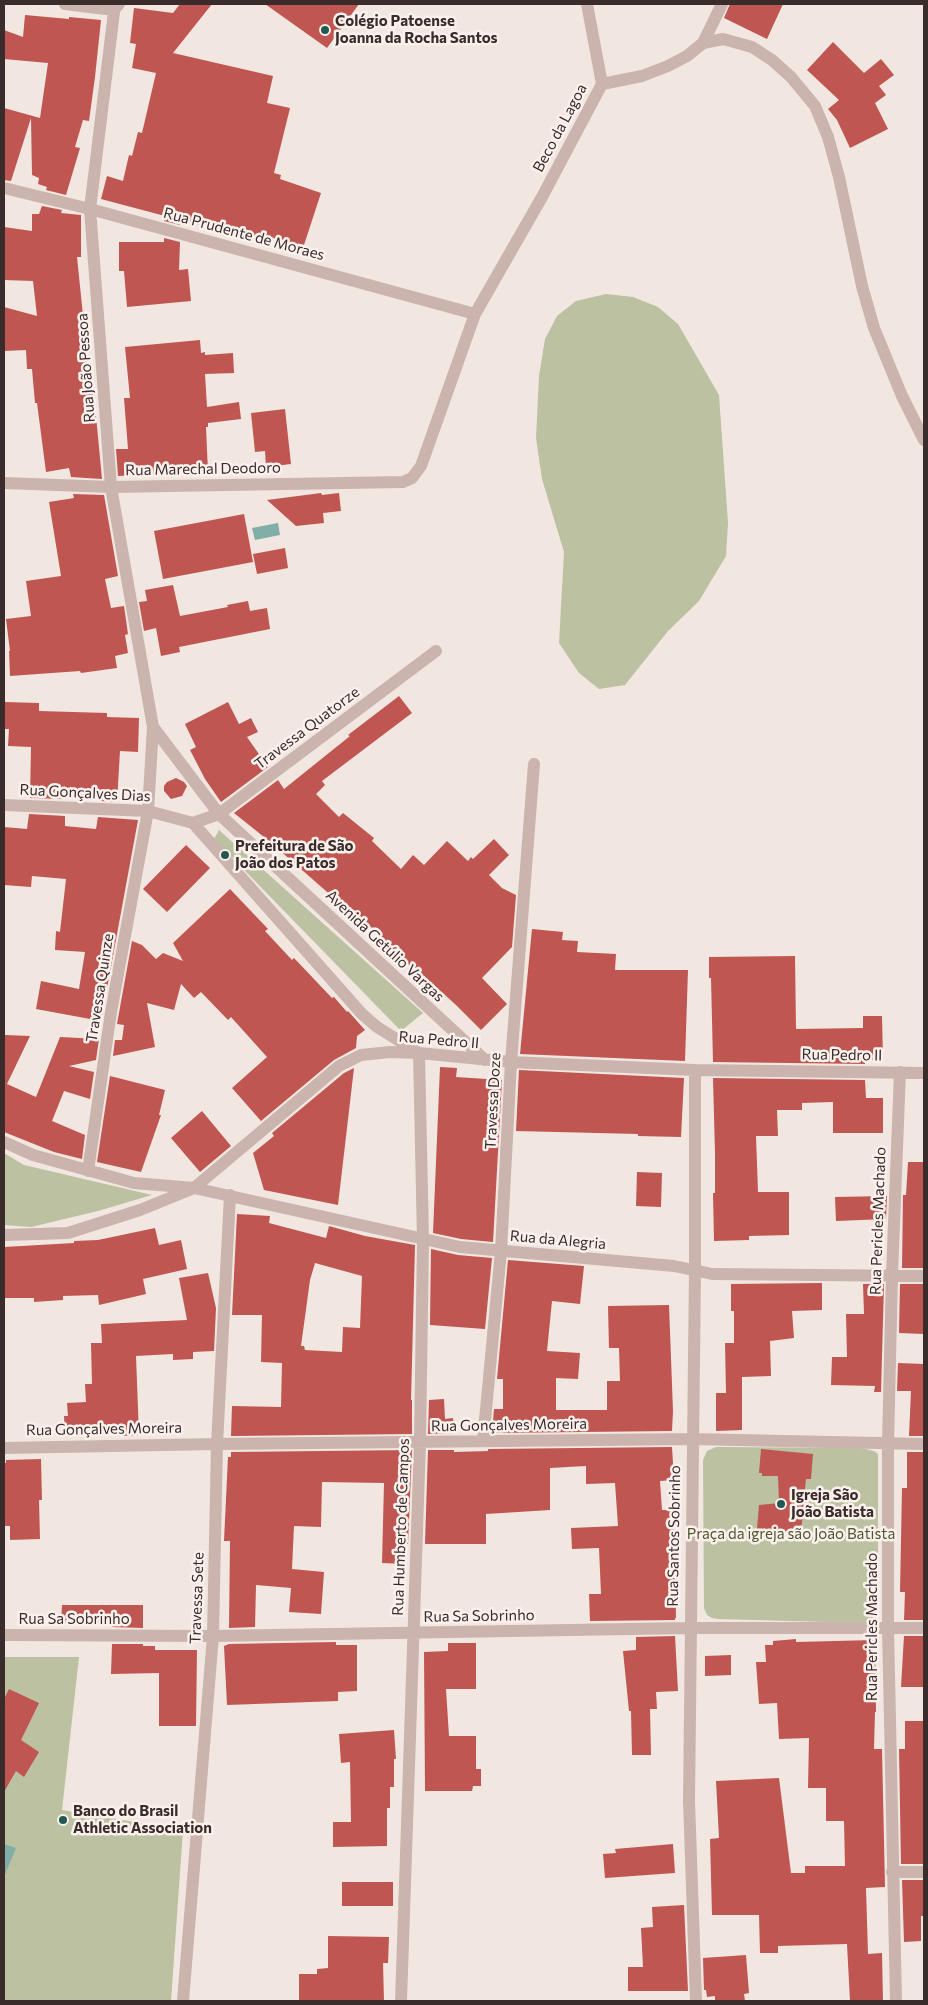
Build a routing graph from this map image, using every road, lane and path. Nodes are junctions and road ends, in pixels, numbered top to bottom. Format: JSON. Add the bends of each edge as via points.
{"nodes":[{"id":1,"x":65,"y":4,"type":"edge"},
{"id":2,"x":587,"y":4,"type":"edge"},
{"id":3,"x":116,"y":6,"type":"edge"},
{"id":4,"x":719,"y":6,"type":"edge"},
{"id":5,"x":703,"y":44,"type":"junction"},
{"id":6,"x":602,"y":84,"type":"junction"},
{"id":7,"x":4,"y":188,"type":"edge"},
{"id":8,"x":90,"y":209,"type":"junction"},
{"id":9,"x":475,"y":314,"type":"junction"},
{"id":10,"x":924,"y":440,"type":"edge"},
{"id":11,"x":403,"y":482,"type":"joint"},
{"id":12,"x":4,"y":483,"type":"edge"},
{"id":13,"x":111,"y":487,"type":"junction"},
{"id":14,"x":436,"y":651,"type":"dead end"},
{"id":15,"x":153,"y":727,"type":"junction"},
{"id":16,"x":534,"y":764,"type":"dead end"},
{"id":17,"x":4,"y":805,"type":"edge"},
{"id":18,"x":148,"y":811,"type":"junction"},
{"id":19,"x":219,"y":814,"type":"junction"},
{"id":20,"x":193,"y":823,"type":"junction"},
{"id":21,"x":419,"y":1053,"type":"junction"},
{"id":22,"x":485,"y":1060,"type":"junction"},
{"id":23,"x":511,"y":1062,"type":"junction"},
{"id":24,"x":694,"y":1070,"type":"junction"},
{"id":25,"x":900,"y":1072,"type":"junction"},
{"id":26,"x":924,"y":1073,"type":"edge"},
{"id":27,"x":4,"y":1142,"type":"edge"},
{"id":28,"x":88,"y":1171,"type":"junction"},
{"id":29,"x":194,"y":1188,"type":"junction"},
{"id":30,"x":230,"y":1195,"type":"junction"},
{"id":31,"x":4,"y":1235,"type":"edge"},
{"id":32,"x":423,"y":1240,"type":"junction"},
{"id":33,"x":501,"y":1251,"type":"junction"},
{"id":34,"x":695,"y":1271,"type":"junction"},
{"id":35,"x":892,"y":1275,"type":"junction"},
{"id":36,"x":924,"y":1276,"type":"edge"},
{"id":37,"x":692,"y":1439,"type":"junction"},
{"id":38,"x":483,"y":1441,"type":"junction"},
{"id":39,"x":420,"y":1442,"type":"junction"},
{"id":40,"x":216,"y":1444,"type":"junction"},
{"id":41,"x":888,"y":1444,"type":"junction"},
{"id":42,"x":924,"y":1444,"type":"edge"},
{"id":43,"x":4,"y":1448,"type":"edge"},
{"id":44,"x":888,"y":1627,"type":"junction"},
{"id":45,"x":690,"y":1628,"type":"junction"},
{"id":46,"x":924,"y":1628,"type":"edge"},
{"id":47,"x":414,"y":1633,"type":"junction"},
{"id":48,"x":4,"y":1635,"type":"edge"},
{"id":49,"x":213,"y":1636,"type":"junction"},
{"id":50,"x":892,"y":1872,"type":"junction"},
{"id":51,"x":924,"y":1872,"type":"edge"},
{"id":52,"x":183,"y":2001,"type":"edge"},
{"id":53,"x":401,"y":2001,"type":"edge"},
{"id":54,"x":696,"y":2001,"type":"edge"},
{"id":55,"x":896,"y":2001,"type":"edge"}],
"edges":[{"from":1,"to":3,"type":"street"},
{"from":2,"to":6,"type":"street"},
{"from":3,"to":8,"type":"street","name":"Rua João Pessoa"},
{"from":4,"to":5,"type":"street"},
{"from":5,"to":6,"type":"street","name":"Beco da Lagoa","via":[[668,66],[642,76]]},
{"from":5,"to":10,"type":"street","name":"Beco da Lagoa","via":[[723,39],[752,47],[791,77],[815,106],[828,137],[874,328]]},
{"from":6,"to":9,"type":"street","name":"Beco da Lagoa"},
{"from":7,"to":8,"type":"street","name":"Rua Prudente de Moraes"},
{"from":8,"to":9,"type":"street","name":"Rua Prudente de Moraes"},
{"from":8,"to":13,"type":"street","name":"Rua João Pessoa"},
{"from":9,"to":11,"type":"street","name":"Beco da Lagoa","via":[[421,466],[412,478]]},
{"from":11,"to":13,"type":"street","name":"Rua Marechal Deodoro"},
{"from":12,"to":13,"type":"street","name":"Rua Marechal Deodoro"},
{"from":13,"to":15,"type":"street","name":"Rua João Pessoa"},
{"from":14,"to":19,"type":"street","name":"Travessa Quatorze"},
{"from":15,"to":18,"type":"street","name":"Rua João Pessoa"},
{"from":15,"to":19,"type":"street","name":"Rua João Pessoa"},
{"from":16,"to":23,"type":"street","name":"Travessa Doze"},
{"from":17,"to":18,"type":"street","name":"Rua Gonçalves Dias"},
{"from":18,"to":20,"type":"street","name":"Rua Gonçalves Dias"},
{"from":18,"to":28,"type":"street","name":"Travessa Quinze","via":[[111,1012]]},
{"from":19,"to":20,"type":"street","name":"Travessa Quatorze"},
{"from":19,"to":22,"type":"street","name":"Avenida Getúlio Vargas"},
{"from":20,"to":21,"type":"street","via":[[362,1014],[376,1027]]},
{"from":21,"to":22,"type":"street","name":"Rua Pedro II"},
{"from":21,"to":29,"type":"street","name":"Rua Pedro II","via":[[361,1055],[339,1066]]},
{"from":21,"to":32,"type":"street","name":"Rua Humberto de Campos"},
{"from":22,"to":23,"type":"street","name":"Rua Pedro II"},
{"from":23,"to":24,"type":"street","name":"Rua Pedro II"},
{"from":23,"to":33,"type":"street","name":"Travessa Doze"},
{"from":24,"to":25,"type":"street","name":"Rua Pedro II"},
{"from":24,"to":34,"type":"street","name":"Rua Santos Sobrinho"},
{"from":25,"to":26,"type":"street","name":"Rua Pedro II"},
{"from":25,"to":35,"type":"street","name":"Rua Pericles Machado"},
{"from":27,"to":28,"type":"street","via":[[33,1155]]},
{"from":28,"to":29,"type":"street","via":[[134,1183]]},
{"from":29,"to":30,"type":"street","name":"Rua da Alegria"},
{"from":29,"to":31,"type":"street","name":"Rua Pedro II","via":[[140,1210],[68,1232]]},
{"from":30,"to":32,"type":"street","name":"Rua da Alegria"},
{"from":30,"to":40,"type":"street","name":"Travessa Sete"},
{"from":32,"to":33,"type":"street","name":"Rua da Alegria"},
{"from":32,"to":39,"type":"street","name":"Rua Humberto de Campos"},
{"from":33,"to":34,"type":"street","name":"Rua da Alegria","via":[[674,1266]]},
{"from":33,"to":38,"type":"street","name":"Travessa Doze"},
{"from":34,"to":35,"type":"street","name":"Rua da Alegria","via":[[712,1274]]},
{"from":34,"to":37,"type":"street","name":"Rua Santos Sobrinho"},
{"from":35,"to":36,"type":"street","name":"Rua da Alegria"},
{"from":35,"to":41,"type":"street","name":"Rua Pericles Machado"},
{"from":37,"to":38,"type":"street","name":"Rua Gonçalves Moreira"},
{"from":37,"to":41,"type":"street","name":"Rua Gonçalves Moreira"},
{"from":37,"to":45,"type":"street","name":"Rua Santos Sobrinho"},
{"from":38,"to":39,"type":"street","name":"Rua Gonçalves Moreira"},
{"from":39,"to":40,"type":"street","name":"Rua Gonçalves Moreira"},
{"from":39,"to":47,"type":"street","name":"Rua Humberto de Campos"},
{"from":40,"to":43,"type":"street","name":"Rua Gonçalves Moreira"},
{"from":40,"to":49,"type":"street","name":"Travessa Sete"},
{"from":41,"to":42,"type":"street","name":"Rua Gonçalves Moreira"},
{"from":41,"to":44,"type":"street","name":"Rua Pericles Machado"},
{"from":44,"to":45,"type":"street","name":"Rua Sa Sobrinho"},
{"from":44,"to":46,"type":"street","name":"Rua Sa Sobrinho"},
{"from":44,"to":50,"type":"street","name":"Rua Pericles Machado"},
{"from":45,"to":47,"type":"street","name":"Rua Sa Sobrinho"},
{"from":45,"to":54,"type":"street","name":"Rua Santos Sobrinho","via":[[689,1801]]},
{"from":47,"to":49,"type":"street","name":"Rua Sa Sobrinho"},
{"from":47,"to":53,"type":"street","name":"Rua Humberto de Campos"},
{"from":48,"to":49,"type":"street","name":"Rua Sa Sobrinho"},
{"from":49,"to":52,"type":"street","name":"Travessa Sete"},
{"from":50,"to":51,"type":"street"},
{"from":50,"to":55,"type":"street","name":"Rua Pericles Machado"}]}
